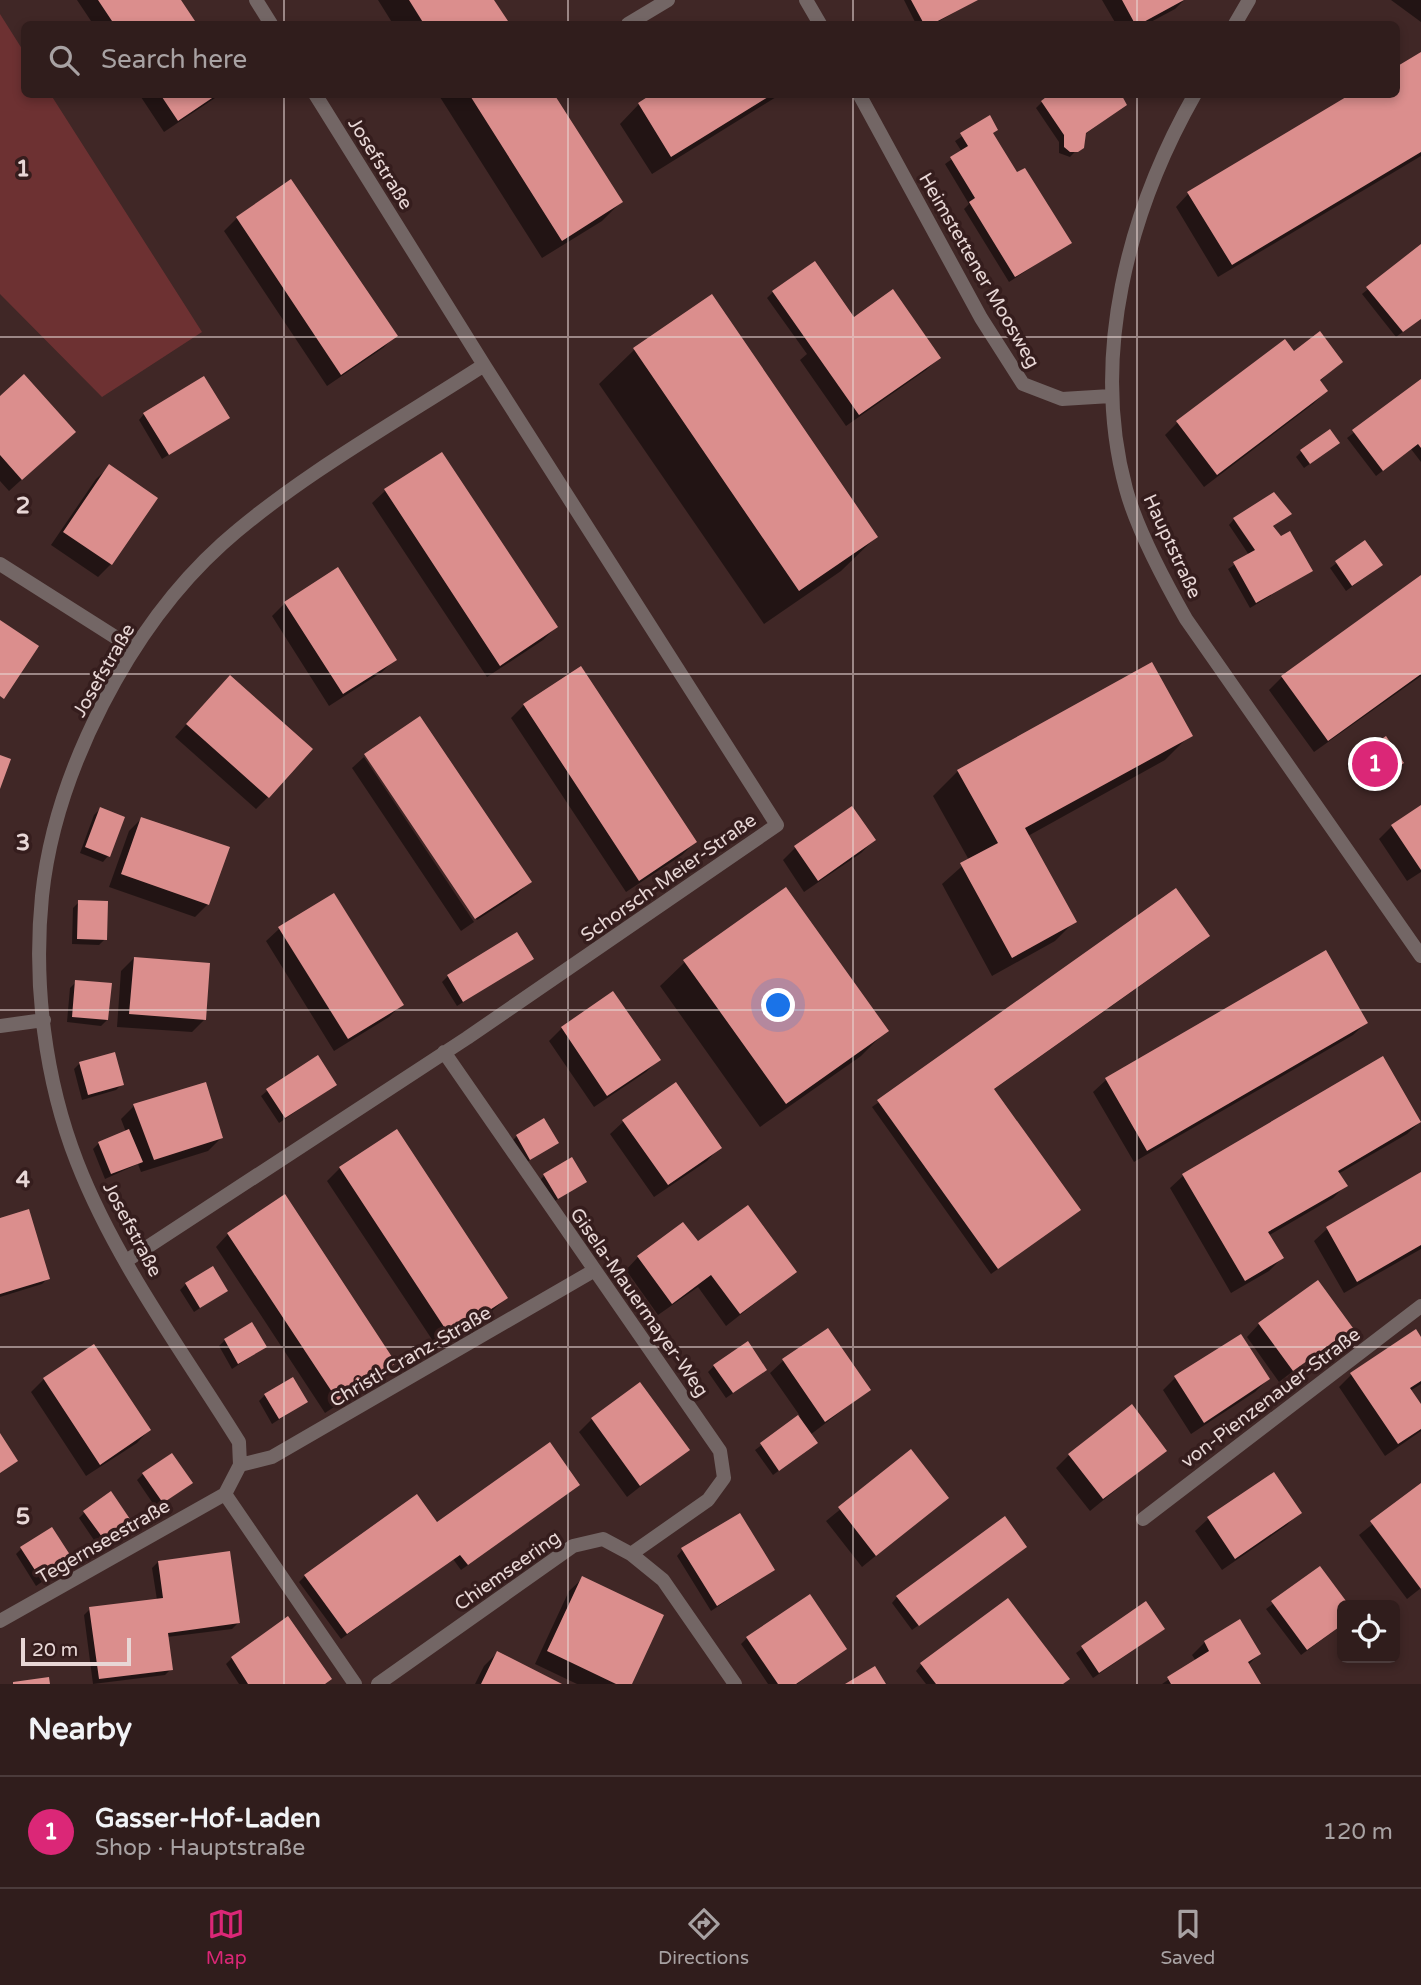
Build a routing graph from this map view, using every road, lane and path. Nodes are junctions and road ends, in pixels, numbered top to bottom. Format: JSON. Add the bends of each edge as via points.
{"nodes":[{"id":1,"x":256,"y":0,"type":"edge"},
{"id":2,"x":668,"y":0,"type":"edge"},
{"id":3,"x":806,"y":0,"type":"edge"},
{"id":4,"x":1249,"y":0,"type":"edge"},
{"id":5,"x":269,"y":21,"type":"edge"},
{"id":6,"x":633,"y":21,"type":"edge"},
{"id":7,"x":818,"y":21,"type":"edge"},
{"id":8,"x":1237,"y":21,"type":"edge"},
{"id":9,"x":317,"y":98,"type":"edge"},
{"id":10,"x":861,"y":98,"type":"edge"},
{"id":11,"x":1193,"y":98,"type":"edge"},
{"id":12,"x":484,"y":365,"type":"junction"},
{"id":13,"x":1111,"y":396,"type":"junction"},
{"id":14,"x":0,"y":564,"type":"edge"},
{"id":15,"x":134,"y":649,"type":"junction"},
{"id":16,"x":1421,"y":956,"type":"edge"},
{"id":17,"x":44,"y":1020,"type":"junction"},
{"id":18,"x":0,"y":1026,"type":"edge"},
{"id":19,"x":444,"y":1052,"type":"junction"},
{"id":20,"x":126,"y":1261,"type":"junction"},
{"id":21,"x":595,"y":1270,"type":"junction"},
{"id":22,"x":1421,"y":1306,"type":"edge"},
{"id":23,"x":240,"y":1465,"type":"junction"},
{"id":24,"x":225,"y":1494,"type":"junction"},
{"id":25,"x":1143,"y":1519,"type":"dead end"},
{"id":26,"x":631,"y":1554,"type":"junction"},
{"id":27,"x":0,"y":1622,"type":"edge"},
{"id":28,"x":355,"y":1684,"type":"edge"},
{"id":29,"x":378,"y":1684,"type":"edge"},
{"id":30,"x":735,"y":1684,"type":"edge"}],
"edges":[{"from":1,"to":5,"type":"street"},
{"from":2,"to":6,"type":"street"},
{"from":3,"to":7,"type":"street"},
{"from":4,"to":8,"type":"street"},
{"from":9,"to":12,"type":"street","name":"Josefstraße"},
{"from":10,"to":13,"type":"street","name":"Heimstettener Moosweg","via":[[981,318],[1023,384],[1062,399]]},
{"from":11,"to":13,"type":"street","name":"Hauptstraße","via":[[1136,231],[1113,335]]},
{"from":12,"to":15,"type":"street","name":"Josefstraße","via":[[267,508],[221,545],[174,595]]},
{"from":12,"to":19,"type":"street","name":"Schorsch-Meier-Straße","via":[[778,825]]},
{"from":13,"to":16,"type":"street","name":"Hauptstraße","via":[[1126,489],[1186,619]]},
{"from":14,"to":15,"type":"street"},
{"from":15,"to":17,"type":"street","name":"Josefstraße","via":[[101,706],[55,829],[42,895],[39,960]]},
{"from":17,"to":18,"type":"street"},
{"from":17,"to":20,"type":"street","name":"Josefstraße","via":[[57,1097],[78,1163]]},
{"from":19,"to":20,"type":"street","name":"Schorsch-Meier-Straße"},
{"from":19,"to":21,"type":"street","name":"Gisela-Mauermayer-Weg"},
{"from":20,"to":23,"type":"street","name":"Josefstraße","via":[[239,1442]]},
{"from":21,"to":23,"type":"street","name":"Christl-Cranz-Straße","via":[[272,1457]]},
{"from":21,"to":26,"type":"street","name":"Gisela-Mauermayer-Weg","via":[[720,1451],[724,1478],[708,1500]]},
{"from":22,"to":25,"type":"street","name":"von-Pienzenauer-Straße"},
{"from":23,"to":24,"type":"street"},
{"from":24,"to":27,"type":"street","name":"Tegernseestraße"},
{"from":24,"to":28,"type":"street"},
{"from":26,"to":29,"type":"street","name":"Chiemseering","via":[[603,1539],[573,1546]]},
{"from":26,"to":30,"type":"street","name":"Chiemseering","via":[[663,1580]]}]}
